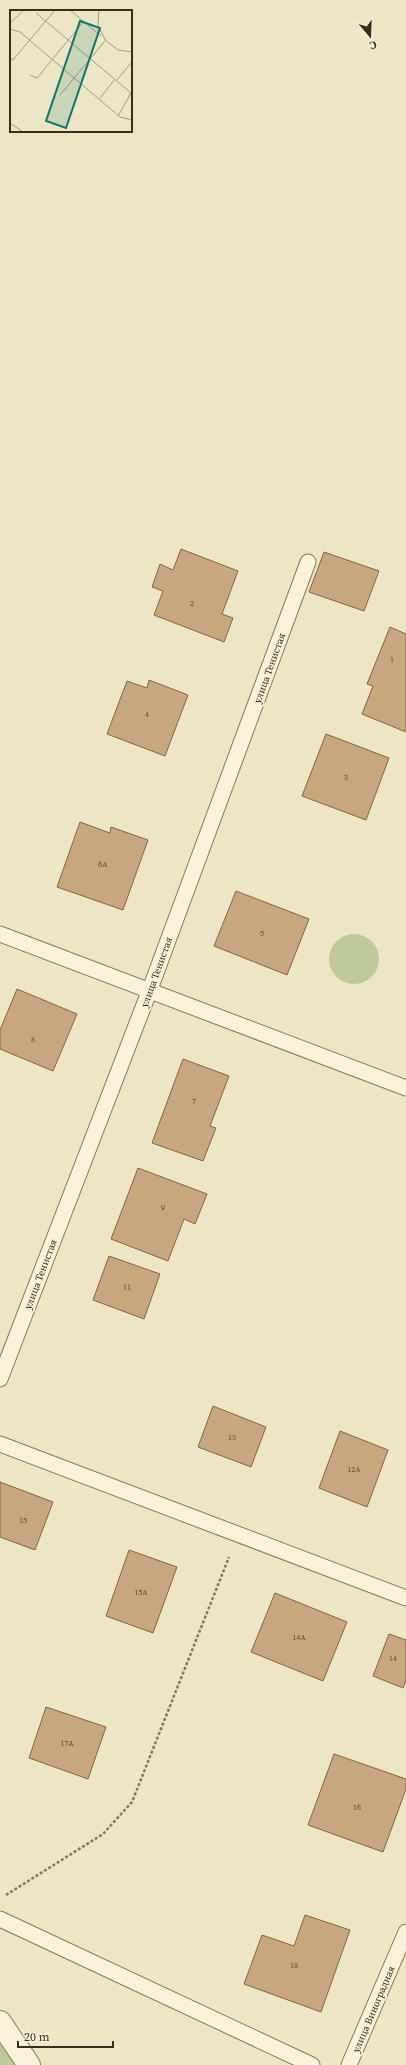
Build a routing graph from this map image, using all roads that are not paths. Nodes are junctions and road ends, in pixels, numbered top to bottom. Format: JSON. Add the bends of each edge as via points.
{"nodes":[{"id":1,"x":308,"y":562,"type":"dead end"},
{"id":2,"x":0,"y":934,"type":"edge"},
{"id":3,"x":149,"y":992,"type":"junction"},
{"id":4,"x":406,"y":1088,"type":"edge"},
{"id":5,"x":0,"y":1380,"type":"edge"},
{"id":6,"x":0,"y":1444,"type":"edge"},
{"id":7,"x":406,"y":1598,"type":"edge"},
{"id":8,"x":0,"y":1919,"type":"edge"},
{"id":9,"x":406,"y":1932,"type":"edge"},
{"id":10,"x":0,"y":2022,"type":"edge"},
{"id":11,"x":29,"y":2065,"type":"edge"},
{"id":12,"x":312,"y":2065,"type":"edge"},
{"id":13,"x":349,"y":2065,"type":"edge"}],
"edges":[{"from":1,"to":3,"type":"lane","name":"улица Тенистая"},
{"from":2,"to":3,"type":"lane"},
{"from":3,"to":4,"type":"lane"},
{"from":3,"to":5,"type":"lane","name":"улица Тенистая"},
{"from":6,"to":7,"type":"lane"},
{"from":8,"to":12,"type":"lane"},
{"from":9,"to":13,"type":"lane","name":"улица Виноградная"},
{"from":10,"to":11,"type":"street"}]}
